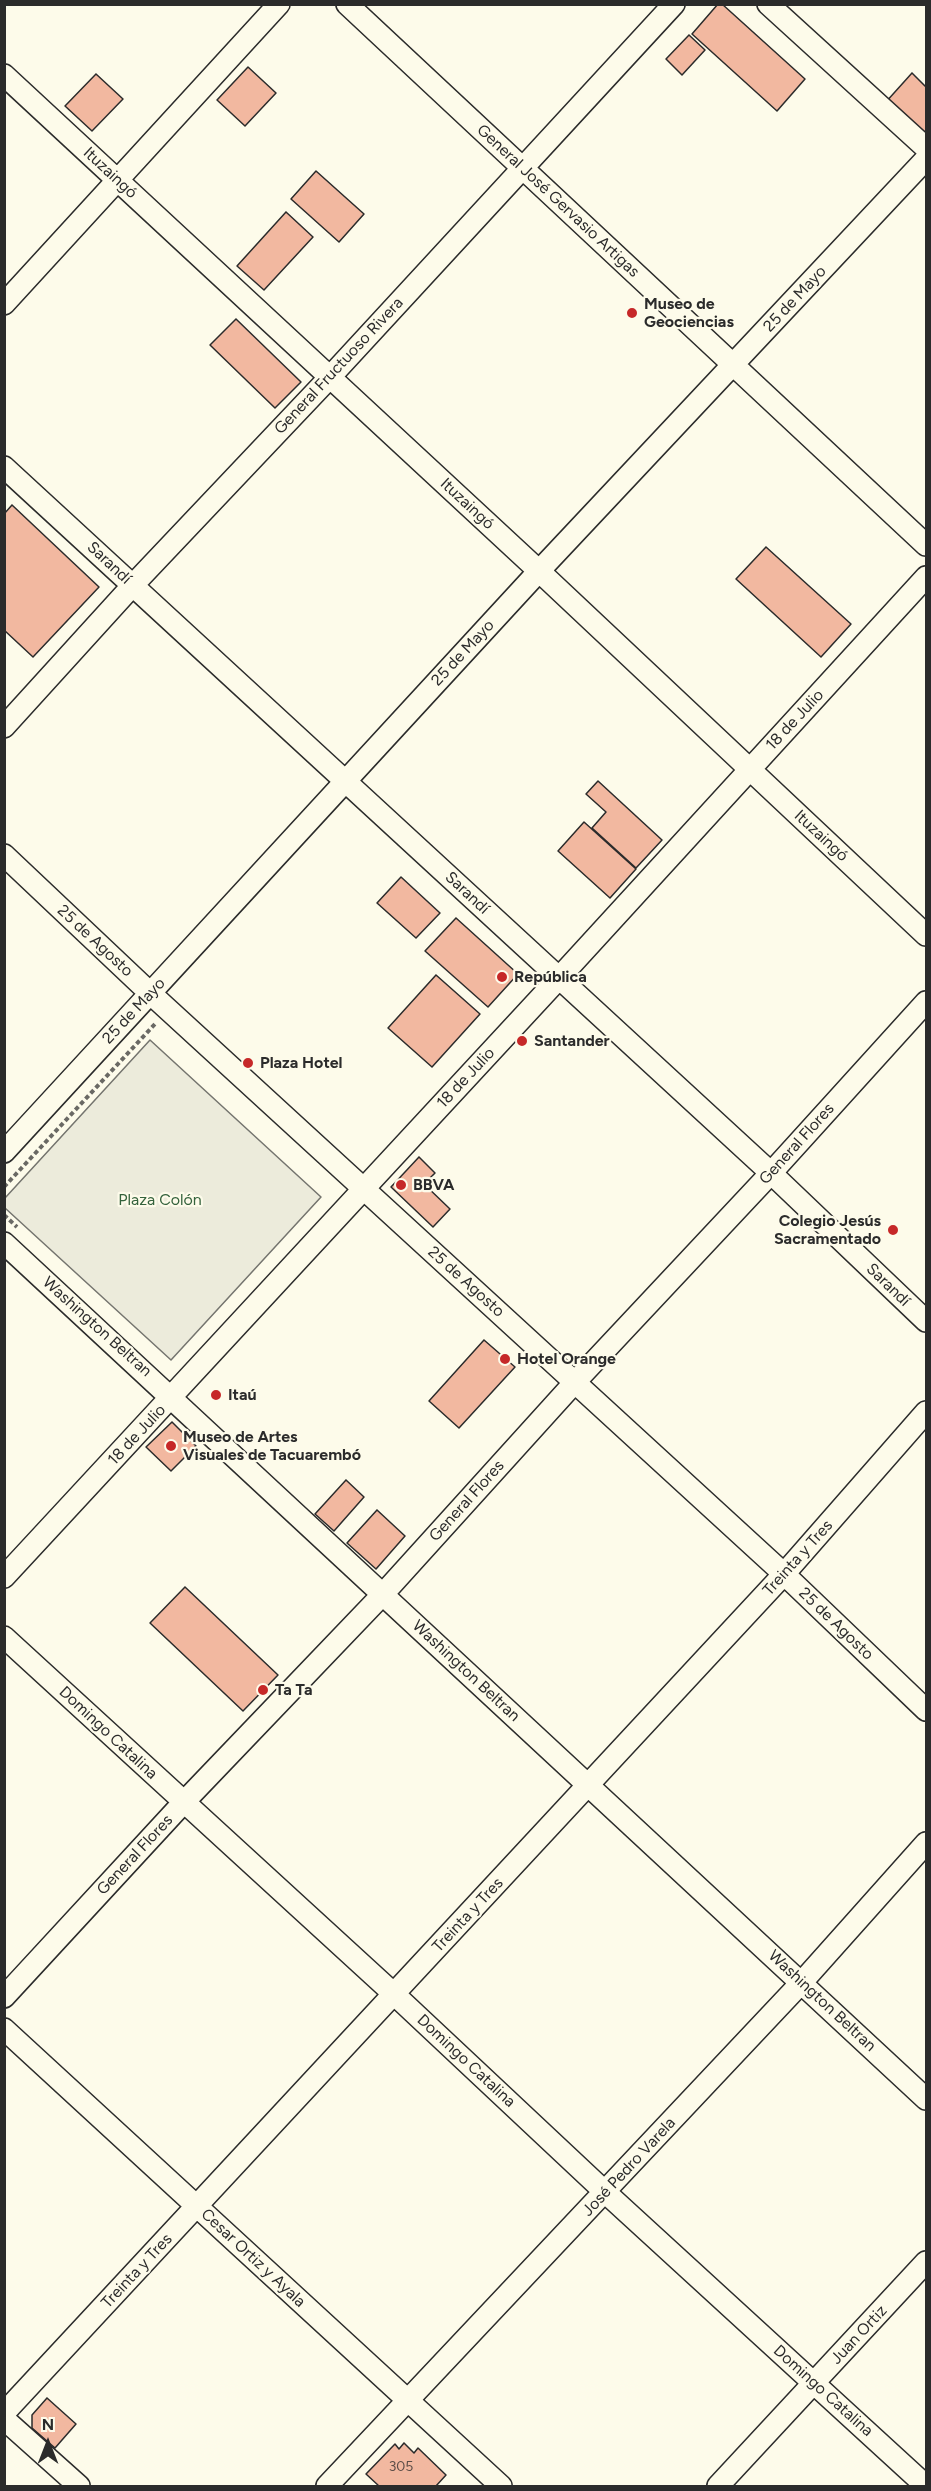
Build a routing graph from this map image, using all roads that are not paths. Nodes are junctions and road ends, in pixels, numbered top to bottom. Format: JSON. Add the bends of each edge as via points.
{"nodes":[{"id":1,"x":279,"y":4,"type":"edge"},
{"id":2,"x":347,"y":4,"type":"edge"},
{"id":3,"x":674,"y":4,"type":"edge"},
{"id":4,"x":768,"y":4,"type":"edge"},
{"id":5,"x":4,"y":75,"type":"edge"},
{"id":6,"x":927,"y":148,"type":"edge"},
{"id":7,"x":927,"y":159,"type":"edge"},
{"id":8,"x":524,"y":167,"type":"junction"},
{"id":9,"x":118,"y":181,"type":"junction"},
{"id":10,"x":4,"y":304,"type":"edge"},
{"id":11,"x":733,"y":365,"type":"junction"},
{"id":12,"x":330,"y":377,"type":"junction"},
{"id":13,"x":4,"y":467,"type":"edge"},
{"id":14,"x":927,"y":545,"type":"edge"},
{"id":15,"x":539,"y":571,"type":"junction"},
{"id":16,"x":927,"y":577,"type":"edge"},
{"id":17,"x":133,"y":585,"type":"junction"},
{"id":18,"x":4,"y":727,"type":"edge"},
{"id":19,"x":750,"y":769,"type":"junction"},
{"id":20,"x":346,"y":780,"type":"junction"},
{"id":21,"x":4,"y":855,"type":"edge"},
{"id":22,"x":927,"y":935,"type":"edge"},
{"id":23,"x":559,"y":978,"type":"junction"},
{"id":24,"x":150,"y":993,"type":"junction"},
{"id":25,"x":927,"y":1002,"type":"edge"},
{"id":26,"x":4,"y":1152,"type":"edge"},
{"id":27,"x":771,"y":1173,"type":"junction"},
{"id":28,"x":363,"y":1188,"type":"junction"},
{"id":29,"x":4,"y":1243,"type":"edge"},
{"id":30,"x":927,"y":1321,"type":"edge"},
{"id":31,"x":575,"y":1382,"type":"junction"},
{"id":32,"x":172,"y":1397,"type":"junction"},
{"id":33,"x":927,"y":1412,"type":"edge"},
{"id":34,"x":784,"y":1574,"type":"junction"},
{"id":35,"x":4,"y":1577,"type":"edge"},
{"id":36,"x":384,"y":1593,"type":"junction"},
{"id":37,"x":4,"y":1637,"type":"edge"},
{"id":38,"x":927,"y":1710,"type":"edge"},
{"id":39,"x":587,"y":1786,"type":"junction"},
{"id":40,"x":183,"y":1803,"type":"junction"},
{"id":41,"x":927,"y":1843,"type":"edge"},
{"id":42,"x":802,"y":1982,"type":"junction"},
{"id":43,"x":395,"y":1995,"type":"junction"},
{"id":44,"x":4,"y":1997,"type":"edge"},
{"id":45,"x":4,"y":2029,"type":"edge"},
{"id":46,"x":927,"y":2099,"type":"edge"},
{"id":47,"x":605,"y":2192,"type":"junction"},
{"id":48,"x":197,"y":2207,"type":"junction"},
{"id":49,"x":927,"y":2262,"type":"edge"},
{"id":50,"x":815,"y":2383,"type":"junction"},
{"id":51,"x":407,"y":2399,"type":"junction"},
{"id":52,"x":4,"y":2413,"type":"edge"},
{"id":53,"x":4,"y":2419,"type":"edge"},
{"id":54,"x":927,"y":2486,"type":"edge"},
{"id":55,"x":79,"y":2487,"type":"edge"},
{"id":56,"x":327,"y":2487,"type":"edge"},
{"id":57,"x":501,"y":2487,"type":"edge"},
{"id":58,"x":718,"y":2487,"type":"edge"}],
"edges":[{"from":1,"to":9,"type":"street"},
{"from":2,"to":8,"type":"street","name":"General José Gervasio Artigas"},
{"from":3,"to":8,"type":"street","name":"General Fructuoso Rivera"},
{"from":4,"to":6,"type":"street"},
{"from":5,"to":9,"type":"street","name":"Ituzaingó"},
{"from":7,"to":11,"type":"street","name":"25 de Mayo"},
{"from":8,"to":11,"type":"street","name":"General José Gervasio Artigas"},
{"from":8,"to":12,"type":"street","name":"General Fructuoso Rivera"},
{"from":9,"to":10,"type":"street"},
{"from":9,"to":12,"type":"street","name":"Ituzaingó"},
{"from":11,"to":14,"type":"street","name":"General José Gervasio Artigas"},
{"from":11,"to":15,"type":"street","name":"25 de Mayo"},
{"from":12,"to":15,"type":"street","name":"Ituzaingó"},
{"from":12,"to":17,"type":"street","name":"General Fructuoso Rivera"},
{"from":13,"to":17,"type":"street","name":"Sarandí"},
{"from":15,"to":19,"type":"street","name":"Ituzaingó"},
{"from":15,"to":20,"type":"street","name":"25 de Mayo"},
{"from":16,"to":19,"type":"street","name":"18 de Julio"},
{"from":17,"to":18,"type":"street","name":"General Fructuoso Rivera"},
{"from":17,"to":20,"type":"street","name":"Sarandí"},
{"from":19,"to":22,"type":"street","name":"Ituzaingó"},
{"from":19,"to":23,"type":"street","name":"18 de Julio"},
{"from":20,"to":23,"type":"street","name":"Sarandí"},
{"from":20,"to":24,"type":"street","name":"25 de Mayo"},
{"from":21,"to":24,"type":"street","name":"25 de Agosto"},
{"from":23,"to":27,"type":"street","name":"Sarandí"},
{"from":23,"to":28,"type":"street","name":"18 de Julio"},
{"from":24,"to":26,"type":"street","name":"25 de Mayo"},
{"from":24,"to":28,"type":"street","name":"25 de Agosto"},
{"from":25,"to":27,"type":"street","name":"General Flores"},
{"from":27,"to":30,"type":"street","name":"Sarandí"},
{"from":27,"to":31,"type":"street","name":"General Flores"},
{"from":28,"to":31,"type":"street","name":"25 de Agosto"},
{"from":28,"to":32,"type":"street","name":"18 de Julio"},
{"from":29,"to":32,"type":"street","name":"Washington Beltran"},
{"from":31,"to":34,"type":"street","name":"25 de Agosto"},
{"from":31,"to":36,"type":"street","name":"General Flores"},
{"from":32,"to":35,"type":"street","name":"18 de Julio"},
{"from":32,"to":36,"type":"street","name":"Washington Beltran"},
{"from":33,"to":34,"type":"street","name":"Treinta y Tres"},
{"from":34,"to":38,"type":"street","name":"25 de Agosto"},
{"from":34,"to":39,"type":"street","name":"Treinta y Tres"},
{"from":36,"to":39,"type":"street","name":"Washington Beltran"},
{"from":36,"to":40,"type":"street","name":"General Flores"},
{"from":37,"to":40,"type":"street","name":"Domingo Catalina"},
{"from":39,"to":42,"type":"street","name":"Washington Beltran"},
{"from":39,"to":43,"type":"street","name":"Treinta y Tres"},
{"from":40,"to":43,"type":"street","name":"Domingo Catalina"},
{"from":40,"to":44,"type":"street","name":"General Flores"},
{"from":41,"to":42,"type":"street","name":"José Pedro Varela"},
{"from":42,"to":46,"type":"street","name":"Washington Beltran"},
{"from":42,"to":47,"type":"street","name":"José Pedro Varela"},
{"from":43,"to":47,"type":"street","name":"Domingo Catalina"},
{"from":43,"to":48,"type":"street","name":"Treinta y Tres"},
{"from":45,"to":48,"type":"street","name":"Cesar Ortiz y Ayala"},
{"from":47,"to":50,"type":"street","name":"Domingo Catalina"},
{"from":47,"to":51,"type":"street","name":"José Pedro Varela"},
{"from":48,"to":51,"type":"street","name":"Cesar Ortiz y Ayala"},
{"from":48,"to":52,"type":"street","name":"Treinta y Tres"},
{"from":49,"to":50,"type":"street","name":"Juan Ortiz"},
{"from":50,"to":54,"type":"street","name":"Domingo Catalina"},
{"from":50,"to":58,"type":"street","name":"Juan Ortiz"},
{"from":51,"to":56,"type":"street","name":"José Pedro Varela"},
{"from":51,"to":57,"type":"street","name":"Cesar Ortiz y Ayala"},
{"from":53,"to":55,"type":"street"}]}
